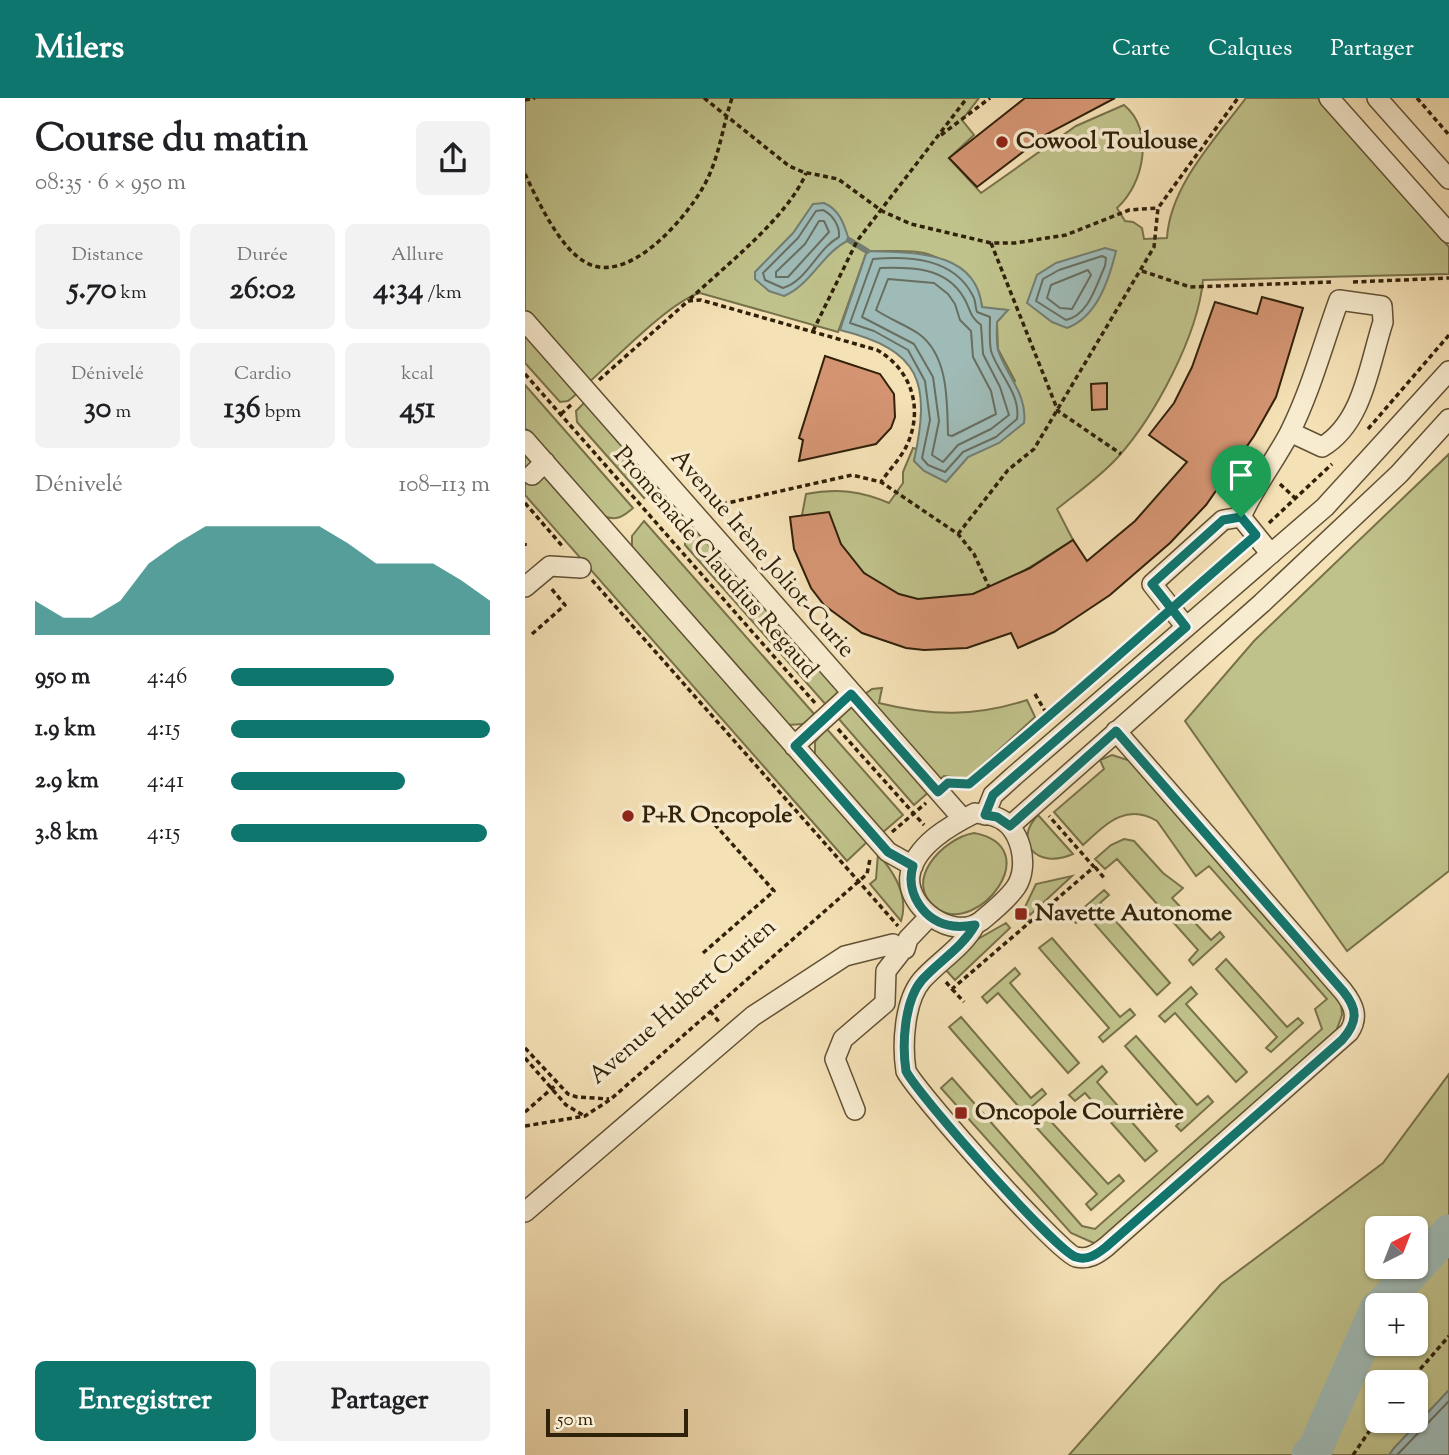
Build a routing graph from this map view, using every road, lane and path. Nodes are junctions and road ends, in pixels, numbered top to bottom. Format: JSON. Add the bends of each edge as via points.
{"nodes":[{"id":1,"x":535,"y":98,"type":"edge"},
{"id":2,"x":704,"y":98,"type":"edge"},
{"id":3,"x":732,"y":98,"type":"edge"},
{"id":4,"x":967,"y":98,"type":"edge"},
{"id":5,"x":990,"y":98,"type":"edge"},
{"id":6,"x":1238,"y":98,"type":"edge"},
{"id":7,"x":1329,"y":98,"type":"edge"},
{"id":8,"x":1377,"y":98,"type":"edge"},
{"id":9,"x":1417,"y":98,"type":"edge"},
{"id":10,"x":525,"y":100,"type":"edge"},
{"id":11,"x":727,"y":114,"type":"junction"},
{"id":12,"x":1449,"y":135,"type":"edge"},
{"id":13,"x":936,"y":139,"type":"junction"},
{"id":14,"x":805,"y":173,"type":"junction"},
{"id":15,"x":525,"y":174,"type":"edge"},
{"id":16,"x":1449,"y":179,"type":"edge"},
{"id":17,"x":1158,"y":208,"type":"junction"},
{"id":18,"x":882,"y":211,"type":"junction"},
{"id":19,"x":1449,"y":233,"type":"edge"},
{"id":20,"x":991,"y":243,"type":"junction"},
{"id":21,"x":1142,"y":270,"type":"junction"},
{"id":22,"x":1449,"y":278,"type":"edge"},
{"id":23,"x":688,"y":301,"type":"junction"},
{"id":24,"x":525,"y":321,"type":"edge"},
{"id":25,"x":813,"y":331,"type":"junction"},
{"id":26,"x":1449,"y":335,"type":"edge"},
{"id":27,"x":1449,"y":371,"type":"edge"},
{"id":28,"x":525,"y":374,"type":"edge"},
{"id":29,"x":587,"y":391,"type":"junction"},
{"id":30,"x":1058,"y":411,"type":"junction"},
{"id":31,"x":561,"y":414,"type":"junction"},
{"id":32,"x":1449,"y":419,"type":"edge"},
{"id":33,"x":1290,"y":432,"type":"junction"},
{"id":34,"x":1363,"y":434,"type":"dead end"},
{"id":35,"x":525,"y":440,"type":"edge"},
{"id":36,"x":1121,"y":454,"type":"dead end"},
{"id":37,"x":1335,"y":461,"type":"dead end"},
{"id":38,"x":881,"y":481,"type":"junction"},
{"id":39,"x":525,"y":503,"type":"edge"},
{"id":40,"x":703,"y":511,"type":"dead end"},
{"id":41,"x":1241,"y":517,"type":"junction"},
{"id":42,"x":958,"y":534,"type":"junction"},
{"id":43,"x":1256,"y":535,"type":"junction"},
{"id":44,"x":1271,"y":554,"type":"junction"},
{"id":45,"x":581,"y":568,"type":"junction"},
{"id":46,"x":532,"y":581,"type":"edge"},
{"id":47,"x":989,"y":587,"type":"dead end"},
{"id":48,"x":1172,"y":608,"type":"junction"},
{"id":49,"x":1186,"y":627,"type":"junction"},
{"id":50,"x":532,"y":634,"type":"dead end"},
{"id":51,"x":851,"y":694,"type":"junction"},
{"id":52,"x":1035,"y":694,"type":"dead end"},
{"id":53,"x":827,"y":716,"type":"junction"},
{"id":54,"x":1048,"y":716,"type":"junction"},
{"id":55,"x":1116,"y":731,"type":"junction"},
{"id":56,"x":795,"y":746,"type":"junction"},
{"id":57,"x":938,"y":792,"type":"junction"},
{"id":58,"x":985,"y":815,"type":"junction"},
{"id":59,"x":710,"y":819,"type":"dead end"},
{"id":60,"x":963,"y":819,"type":"junction"},
{"id":61,"x":1010,"y":826,"type":"junction"},
{"id":62,"x":935,"y":837,"type":"junction"},
{"id":63,"x":913,"y":866,"type":"junction"},
{"id":64,"x":1094,"y":867,"type":"dead end"},
{"id":65,"x":1020,"y":879,"type":"junction"},
{"id":66,"x":1105,"y":879,"type":"dead end"},
{"id":67,"x":1015,"y":907,"type":"junction"},
{"id":68,"x":929,"y":917,"type":"junction"},
{"id":69,"x":1030,"y":922,"type":"dead end"},
{"id":70,"x":978,"y":923,"type":"junction"},
{"id":71,"x":901,"y":945,"type":"junction"},
{"id":72,"x":703,"y":953,"type":"dead end"},
{"id":73,"x":953,"y":989,"type":"dead end"},
{"id":74,"x":964,"y":1002,"type":"dead end"},
{"id":75,"x":525,"y":1048,"type":"edge"},
{"id":76,"x":525,"y":1058,"type":"edge"},
{"id":77,"x":557,"y":1084,"type":"junction"},
{"id":78,"x":552,"y":1088,"type":"junction"},
{"id":79,"x":611,"y":1099,"type":"junction"},
{"id":80,"x":855,"y":1110,"type":"dead end"},
{"id":81,"x":525,"y":1112,"type":"edge"},
{"id":82,"x":585,"y":1116,"type":"junction"},
{"id":83,"x":525,"y":1126,"type":"edge"},
{"id":84,"x":525,"y":1212,"type":"edge"},
{"id":85,"x":1449,"y":1336,"type":"edge"},
{"id":86,"x":1419,"y":1370,"type":"edge"},
{"id":87,"x":1368,"y":1433,"type":"edge"},
{"id":88,"x":1353,"y":1455,"type":"edge"}],
"edges":[{"from":1,"to":10,"type":"path"},
{"from":2,"to":11,"type":"path"},
{"from":3,"to":11,"type":"path"},
{"from":4,"to":13,"type":"path"},
{"from":5,"to":13,"type":"path"},
{"from":6,"to":17,"type":"path"},
{"from":7,"to":19,"type":"street"},
{"from":8,"to":16,"type":"street"},
{"from":9,"to":12,"type":"path"},
{"from":11,"to":14,"type":"path","via":[[768,152]]},
{"from":11,"to":15,"type":"path","via":[[715,163],[703,189],[667,234],[624,264],[605,267],[585,262],[549,220]]},
{"from":13,"to":18,"type":"path"},
{"from":14,"to":18,"type":"path","via":[[838,179]]},
{"from":14,"to":23,"type":"path","via":[[782,209]]},
{"from":17,"to":20,"type":"path","via":[[1129,210],[1066,235]]},
{"from":17,"to":21,"type":"path","via":[[1154,247]]},
{"from":18,"to":20,"type":"path","via":[[911,224]]},
{"from":18,"to":25,"type":"path","via":[[857,241]]},
{"from":20,"to":30,"type":"path"},
{"from":21,"to":22,"type":"path","via":[[1190,287]]},
{"from":21,"to":30,"type":"path"},
{"from":23,"to":25,"type":"path","via":[[701,300]]},
{"from":23,"to":29,"type":"path"},
{"from":24,"to":29,"type":"street","name":"Avenue Irène Joliot-Curie"},
{"from":25,"to":38,"type":"path","via":[[877,350],[900,366],[907,378],[913,409],[907,445]]},
{"from":26,"to":34,"type":"path"},
{"from":27,"to":44,"type":"street","via":[[1325,507]]},
{"from":28,"to":31,"type":"path","name":"Promenade Claudius Regaud"},
{"from":29,"to":31,"type":"path"},
{"from":29,"to":51,"type":"street","name":"Avenue Irène Joliot-Curie"},
{"from":30,"to":36,"type":"path"},
{"from":30,"to":42,"type":"path","via":[[1034,449],[1009,470]]},
{"from":31,"to":53,"type":"path","name":"Promenade Claudius Regaud"},
{"from":32,"to":55,"type":"street","via":[[1399,474],[1262,603]]},
{"from":33,"to":33,"type":"street","via":[[1322,447],[1338,438],[1353,418],[1383,322],[1382,306],[1339,300]]},
{"from":33,"to":41,"type":"street"},
{"from":35,"to":56,"type":"street","via":[[538,469]]},
{"from":37,"to":43,"type":"path"},
{"from":38,"to":40,"type":"path","via":[[852,475]]},
{"from":38,"to":42,"type":"path"},
{"from":39,"to":45,"type":"path"},
{"from":41,"to":43,"type":"street"},
{"from":41,"to":48,"type":"street","via":[[1223,520],[1152,584]]},
{"from":42,"to":47,"type":"path","via":[[974,554]]},
{"from":43,"to":44,"type":"street"},
{"from":43,"to":48,"type":"path"},
{"from":44,"to":49,"type":"street"},
{"from":45,"to":46,"type":"street","via":[[550,566]]},
{"from":45,"to":79,"type":"path","name":"Avenue Hubert Curien","via":[[858,882]]},
{"from":46,"to":50,"type":"path","via":[[565,605]]},
{"from":48,"to":49,"type":"street"},
{"from":48,"to":54,"type":"path"},
{"from":49,"to":58,"type":"street","via":[[993,795]]},
{"from":51,"to":53,"type":"street"},
{"from":51,"to":57,"type":"street","name":"Avenue Irène Joliot-Curie"},
{"from":52,"to":54,"type":"path"},
{"from":53,"to":56,"type":"street"},
{"from":53,"to":62,"type":"path","name":"Promenade Claudius Regaud"},
{"from":54,"to":57,"type":"path","via":[[969,784],[948,783]]},
{"from":55,"to":61,"type":"street"},
{"from":55,"to":70,"type":"street","via":[[1350,1000],[1355,1019],[1349,1032],[1106,1247],[1087,1258],[1075,1257],[1041,1229],[906,1071],[910,1007],[918,986]]},
{"from":56,"to":63,"type":"street","via":[[888,852]]},
{"from":57,"to":60,"type":"street","name":"Avenue Irène Joliot-Curie"},
{"from":58,"to":60,"type":"street","via":[[975,813]]},
{"from":58,"to":61,"type":"street"},
{"from":59,"to":72,"type":"path","via":[[774,891]]},
{"from":60,"to":62,"type":"street"},
{"from":61,"to":65,"type":"street","via":[[1021,844]]},
{"from":62,"to":63,"type":"street"},
{"from":63,"to":68,"type":"street","via":[[909,877],[915,900]]},
{"from":64,"to":66,"type":"path"},
{"from":65,"to":67,"type":"street","via":[[1025,892]]},
{"from":65,"to":70,"type":"street"},
{"from":67,"to":69,"type":"path"},
{"from":67,"to":70,"type":"street","via":[[996,925]]},
{"from":68,"to":70,"type":"street","via":[[953,926]]},
{"from":68,"to":71,"type":"street"},
{"from":71,"to":80,"type":"street","via":[[886,971],[885,1003],[843,1039],[835,1059]]},
{"from":71,"to":84,"type":"street","via":[[845,956],[753,1016]]},
{"from":73,"to":74,"type":"path"},
{"from":75,"to":77,"type":"path"},
{"from":76,"to":78,"type":"path"},
{"from":77,"to":78,"type":"path"},
{"from":77,"to":79,"type":"path","via":[[577,1097]]},
{"from":78,"to":81,"type":"path"},
{"from":78,"to":82,"type":"path","via":[[566,1105]]},
{"from":79,"to":82,"type":"path","name":"Avenue Hubert Curien"},
{"from":82,"to":83,"type":"path","name":"Avenue Hubert Curien"},
{"from":85,"to":86,"type":"path"},
{"from":87,"to":88,"type":"path"}]}
